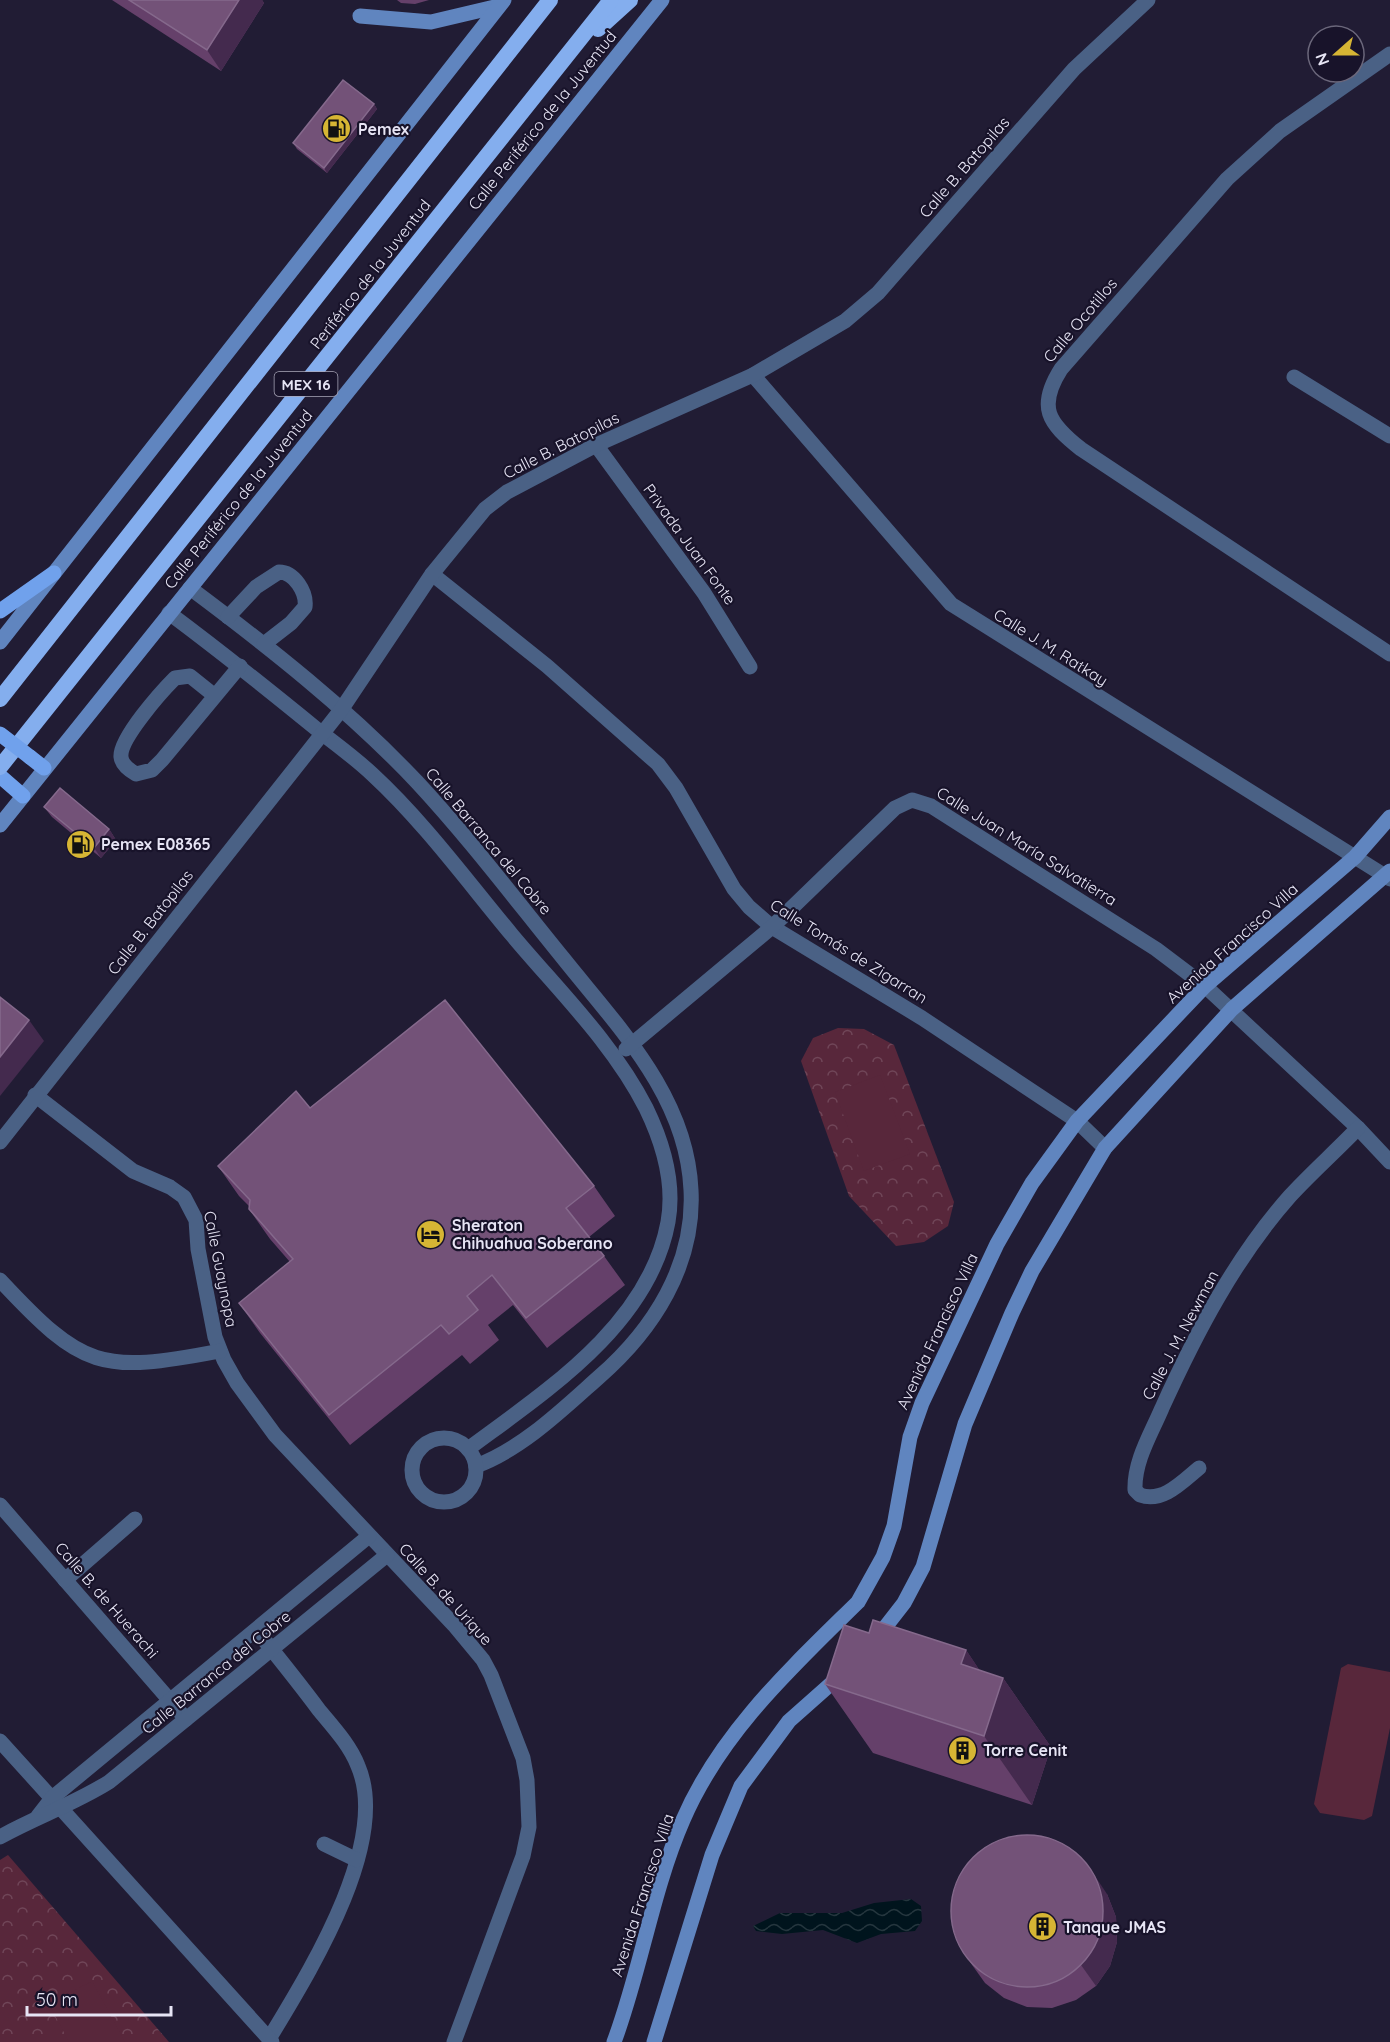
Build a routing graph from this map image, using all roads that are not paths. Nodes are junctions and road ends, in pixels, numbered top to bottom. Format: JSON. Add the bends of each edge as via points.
{"nodes":[{"id":1,"x":550,"y":0,"type":"edge"},
{"id":2,"x":611,"y":0,"type":"edge"},
{"id":3,"x":630,"y":0,"type":"edge"},
{"id":4,"x":662,"y":0,"type":"edge"},
{"id":5,"x":1148,"y":0,"type":"edge"},
{"id":6,"x":502,"y":3,"type":"edge"},
{"id":7,"x":360,"y":16,"type":"dead end"},
{"id":8,"x":1390,"y":54,"type":"edge"},
{"id":9,"x":554,"y":71,"type":"junction"},
{"id":10,"x":753,"y":375,"type":"junction"},
{"id":11,"x":1294,"y":377,"type":"dead end"},
{"id":12,"x":1390,"y":436,"type":"edge"},
{"id":13,"x":596,"y":445,"type":"junction"},
{"id":14,"x":54,"y":573,"type":"junction"},
{"id":15,"x":432,"y":574,"type":"junction"},
{"id":16,"x":190,"y":588,"type":"junction"},
{"id":17,"x":0,"y":611,"type":"edge"},
{"id":18,"x":169,"y":613,"type":"junction"},
{"id":19,"x":228,"y":617,"type":"junction"},
{"id":20,"x":0,"y":642,"type":"edge"},
{"id":21,"x":264,"y":644,"type":"junction"},
{"id":22,"x":1390,"y":654,"type":"edge"},
{"id":23,"x":240,"y":666,"type":"junction"},
{"id":24,"x":750,"y":668,"type":"dead end"},
{"id":25,"x":215,"y":696,"type":"junction"},
{"id":26,"x":0,"y":699,"type":"edge"},
{"id":27,"x":341,"y":710,"type":"junction"},
{"id":28,"x":322,"y":733,"type":"junction"},
{"id":29,"x":0,"y":734,"type":"edge"},
{"id":30,"x":0,"y":767,"type":"edge"},
{"id":31,"x":44,"y":768,"type":"junction"},
{"id":32,"x":4,"y":780,"type":"edge"},
{"id":33,"x":23,"y":796,"type":"junction"},
{"id":34,"x":1390,"y":817,"type":"edge"},
{"id":35,"x":452,"y":820,"type":"junction"},
{"id":36,"x":0,"y":825,"type":"edge"},
{"id":37,"x":433,"y":838,"type":"junction"},
{"id":38,"x":1355,"y":857,"type":"junction"},
{"id":39,"x":1388,"y":875,"type":"edge"},
{"id":40,"x":772,"y":927,"type":"junction"},
{"id":41,"x":1205,"y":987,"type":"junction"},
{"id":42,"x":1232,"y":1009,"type":"junction"},
{"id":43,"x":632,"y":1044,"type":"junction"},
{"id":44,"x":615,"y":1058,"type":"junction"},
{"id":45,"x":35,"y":1095,"type":"junction"},
{"id":46,"x":1077,"y":1121,"type":"junction"},
{"id":47,"x":1358,"y":1128,"type":"junction"},
{"id":48,"x":0,"y":1142,"type":"edge"},
{"id":49,"x":1106,"y":1148,"type":"junction"},
{"id":50,"x":1390,"y":1162,"type":"edge"},
{"id":51,"x":688,"y":1166,"type":"junction"},
{"id":52,"x":668,"y":1170,"type":"junction"},
{"id":53,"x":0,"y":1280,"type":"edge"},
{"id":54,"x":220,"y":1351,"type":"junction"},
{"id":55,"x":468,"y":1449,"type":"junction"},
{"id":56,"x":476,"y":1466,"type":"junction"},
{"id":57,"x":1199,"y":1468,"type":"dead end"},
{"id":58,"x":0,"y":1505,"type":"edge"},
{"id":59,"x":135,"y":1520,"type":"dead end"},
{"id":60,"x":369,"y":1536,"type":"junction"},
{"id":61,"x":387,"y":1555,"type":"junction"},
{"id":62,"x":65,"y":1580,"type":"junction"},
{"id":63,"x":257,"y":1631,"type":"junction"},
{"id":64,"x":272,"y":1649,"type":"junction"},
{"id":65,"x":170,"y":1701,"type":"junction"},
{"id":66,"x":186,"y":1719,"type":"junction"},
{"id":67,"x":0,"y":1741,"type":"edge"},
{"id":68,"x":57,"y":1803,"type":"junction"},
{"id":69,"x":0,"y":1837,"type":"edge"},
{"id":70,"x":324,"y":1844,"type":"dead end"},
{"id":71,"x":357,"y":1860,"type":"junction"},
{"id":72,"x":271,"y":2040,"type":"edge"},
{"id":73,"x":454,"y":2042,"type":"edge"},
{"id":74,"x":614,"y":2042,"type":"edge"},
{"id":75,"x":654,"y":2042,"type":"edge"}],
"edges":[{"from":1,"to":26,"type":"highway","name":"Periférico de la Juventud","number":"MEX 16"},
{"from":2,"to":9,"type":"highway","name":"Periférico de la Juventud","number":"MEX 16"},
{"from":3,"to":9,"type":"highway"},
{"from":4,"to":16,"type":"main road","name":"Calle Periférico de la Juventud"},
{"from":5,"to":10,"type":"street","name":"Calle B. Batopilas","via":[[1074,69],[878,292],[845,321]]},
{"from":6,"to":7,"type":"main road","via":[[431,22]]},
{"from":6,"to":14,"type":"main road"},
{"from":8,"to":22,"type":"street","name":"Calle Ocotillos","via":[[1280,130],[1227,179],[1062,369],[1048,395],[1048,410],[1054,425],[1081,449]]},
{"from":9,"to":30,"type":"highway","name":"Periférico de la Juventud","number":"MEX 16"},
{"from":10,"to":13,"type":"street","name":"Calle B. Batopilas"},
{"from":10,"to":38,"type":"street","name":"Calle J. M. Ratkay","via":[[951,604]]},
{"from":11,"to":12,"type":"street"},
{"from":13,"to":15,"type":"street","name":"Calle B. Batopilas","via":[[507,492],[479,516]]},
{"from":13,"to":24,"type":"street","name":"Privada Juan Fonte","via":[[704,593]]},
{"from":14,"to":17,"type":"main road"},
{"from":14,"to":20,"type":"main road"},
{"from":15,"to":27,"type":"street","name":"Calle B. Batopilas"},
{"from":15,"to":40,"type":"street","name":"Calle Tomás de Zigarran","via":[[547,666],[658,764],[734,889]]},
{"from":16,"to":18,"type":"main road","name":"Calle Periférico de la Juventud"},
{"from":16,"to":19,"type":"street","name":"Calle Barranca del Cobre"},
{"from":18,"to":23,"type":"street"},
{"from":18,"to":31,"type":"main road","name":"Calle Periférico de la Juventud"},
{"from":19,"to":21,"type":"street","name":"Calle Barranca del Cobre"},
{"from":19,"to":21,"type":"street","via":[[267,578],[279,572],[291,576],[303,592],[305,607]]},
{"from":21,"to":27,"type":"street","name":"Calle Barranca del Cobre"},
{"from":23,"to":25,"type":"street"},
{"from":23,"to":28,"type":"street"},
{"from":25,"to":25,"type":"street","via":[[190,676],[175,678],[124,744],[124,765],[136,774],[152,770]]},
{"from":27,"to":28,"type":"street","name":"Calle B. Batopilas"},
{"from":27,"to":35,"type":"street","name":"Calle Barranca del Cobre","via":[[415,779]]},
{"from":28,"to":37,"type":"street","via":[[374,776]]},
{"from":28,"to":45,"type":"street","name":"Calle B. Batopilas"},
{"from":29,"to":31,"type":"main road","bridge":true},
{"from":31,"to":33,"type":"main road","name":"Calle Periférico de la Juventud"},
{"from":32,"to":33,"type":"main road"},
{"from":33,"to":36,"type":"main road","name":"Calle Periférico de la Juventud"},
{"from":34,"to":38,"type":"main road","name":"Avenida Francisco Villa"},
{"from":35,"to":37,"type":"street"},
{"from":35,"to":43,"type":"street","name":"Calle Barranca del Cobre"},
{"from":37,"to":44,"type":"street"},
{"from":38,"to":39,"type":"street","name":"Calle J. M. Ratkay"},
{"from":38,"to":41,"type":"main road","name":"Avenida Francisco Villa"},
{"from":39,"to":42,"type":"main road"},
{"from":40,"to":41,"type":"street","name":"Calle Juan María Salvatierra","via":[[895,808],[912,800],[931,806],[1156,949]]},
{"from":40,"to":43,"type":"street","name":"Calle Juan María Salvatierra"},
{"from":40,"to":46,"type":"street","name":"Calle Tomás de Zigarran","via":[[922,1018]]},
{"from":41,"to":42,"type":"street","name":"Calle Juan María Salvatierra"},
{"from":41,"to":46,"type":"main road","name":"Avenida Francisco Villa"},
{"from":42,"to":47,"type":"street","name":"Calle Juan María Salvatierra"},
{"from":42,"to":49,"type":"main road"},
{"from":43,"to":44,"type":"street","name":"Calle Juan María Salvatierra"},
{"from":43,"to":51,"type":"street","name":"Calle Barranca del Cobre","via":[[670,1105]]},
{"from":44,"to":52,"type":"street","via":[[647,1110]]},
{"from":45,"to":48,"type":"street","name":"Calle B. Batopilas"},
{"from":45,"to":54,"type":"street","name":"Calle Guaynopa","via":[[133,1170],[184,1197],[196,1220],[198,1250]]},
{"from":46,"to":49,"type":"street","name":"Calle Tomás de Zigarran"},
{"from":46,"to":74,"type":"main road","name":"Avenida Francisco Villa","via":[[1032,1183],[997,1244],[921,1403],[910,1437],[894,1526],[871,1583],[858,1602],[737,1727],[683,1820]]},
{"from":47,"to":50,"type":"street","name":"Calle Juan María Salvatierra"},
{"from":47,"to":57,"type":"street","name":"Calle J. M. Newman","via":[[1290,1197],[1236,1269],[1204,1323],[1143,1449],[1136,1490],[1140,1495],[1155,1497],[1169,1492]]},
{"from":49,"to":75,"type":"main road","via":[[1032,1271],[994,1353],[952,1461],[923,1567],[904,1603],[860,1658],[789,1721],[741,1786],[712,1855]]},
{"from":51,"to":52,"type":"street"},
{"from":51,"to":56,"type":"street","name":"Calle Barranca del Cobre","via":[[691,1211],[684,1256],[649,1322],[631,1347],[558,1413],[507,1451]]},
{"from":52,"to":55,"type":"street","via":[[671,1194],[662,1245],[629,1308],[578,1361]]},
{"from":53,"to":54,"type":"street","via":[[41,1324],[64,1343],[91,1357],[117,1364],[162,1362]]},
{"from":54,"to":60,"type":"street","name":"Calle B. de Urique","via":[[237,1383],[275,1434]]},
{"from":55,"to":56,"type":"street"},
{"from":55,"to":56,"type":"street","via":[[445,1438],[425,1445],[412,1466],[415,1484],[435,1501],[453,1501],[473,1484]]},
{"from":58,"to":62,"type":"street","name":"Calle B. de Huerachi"},
{"from":59,"to":62,"type":"street"},
{"from":60,"to":61,"type":"street","name":"Calle B. de Urique"},
{"from":60,"to":63,"type":"street","name":"Calle Barranca del Cobre"},
{"from":61,"to":64,"type":"street","name":"Calle Barranca del Cobre"},
{"from":61,"to":73,"type":"street","name":"Calle B. de Urique","via":[[483,1660],[519,1748],[527,1780],[529,1827],[524,1856]]},
{"from":62,"to":65,"type":"street","name":"Calle B. de Huerachi"},
{"from":63,"to":64,"type":"street"},
{"from":63,"to":65,"type":"street","name":"Calle Barranca del Cobre"},
{"from":64,"to":66,"type":"street","name":"Calle Barranca del Cobre"},
{"from":64,"to":71,"type":"street","via":[[358,1764],[367,1802]]},
{"from":65,"to":66,"type":"street","name":"Calle B. de Huerachi"},
{"from":65,"to":68,"type":"street","name":"Calle Barranca del Cobre"},
{"from":66,"to":68,"type":"street","name":"Calle Barranca del Cobre","via":[[110,1782]]},
{"from":67,"to":68,"type":"street"},
{"from":68,"to":69,"type":"street"},
{"from":68,"to":72,"type":"street"},
{"from":70,"to":71,"type":"street"},
{"from":71,"to":72,"type":"street","via":[[338,1914]]}]}
